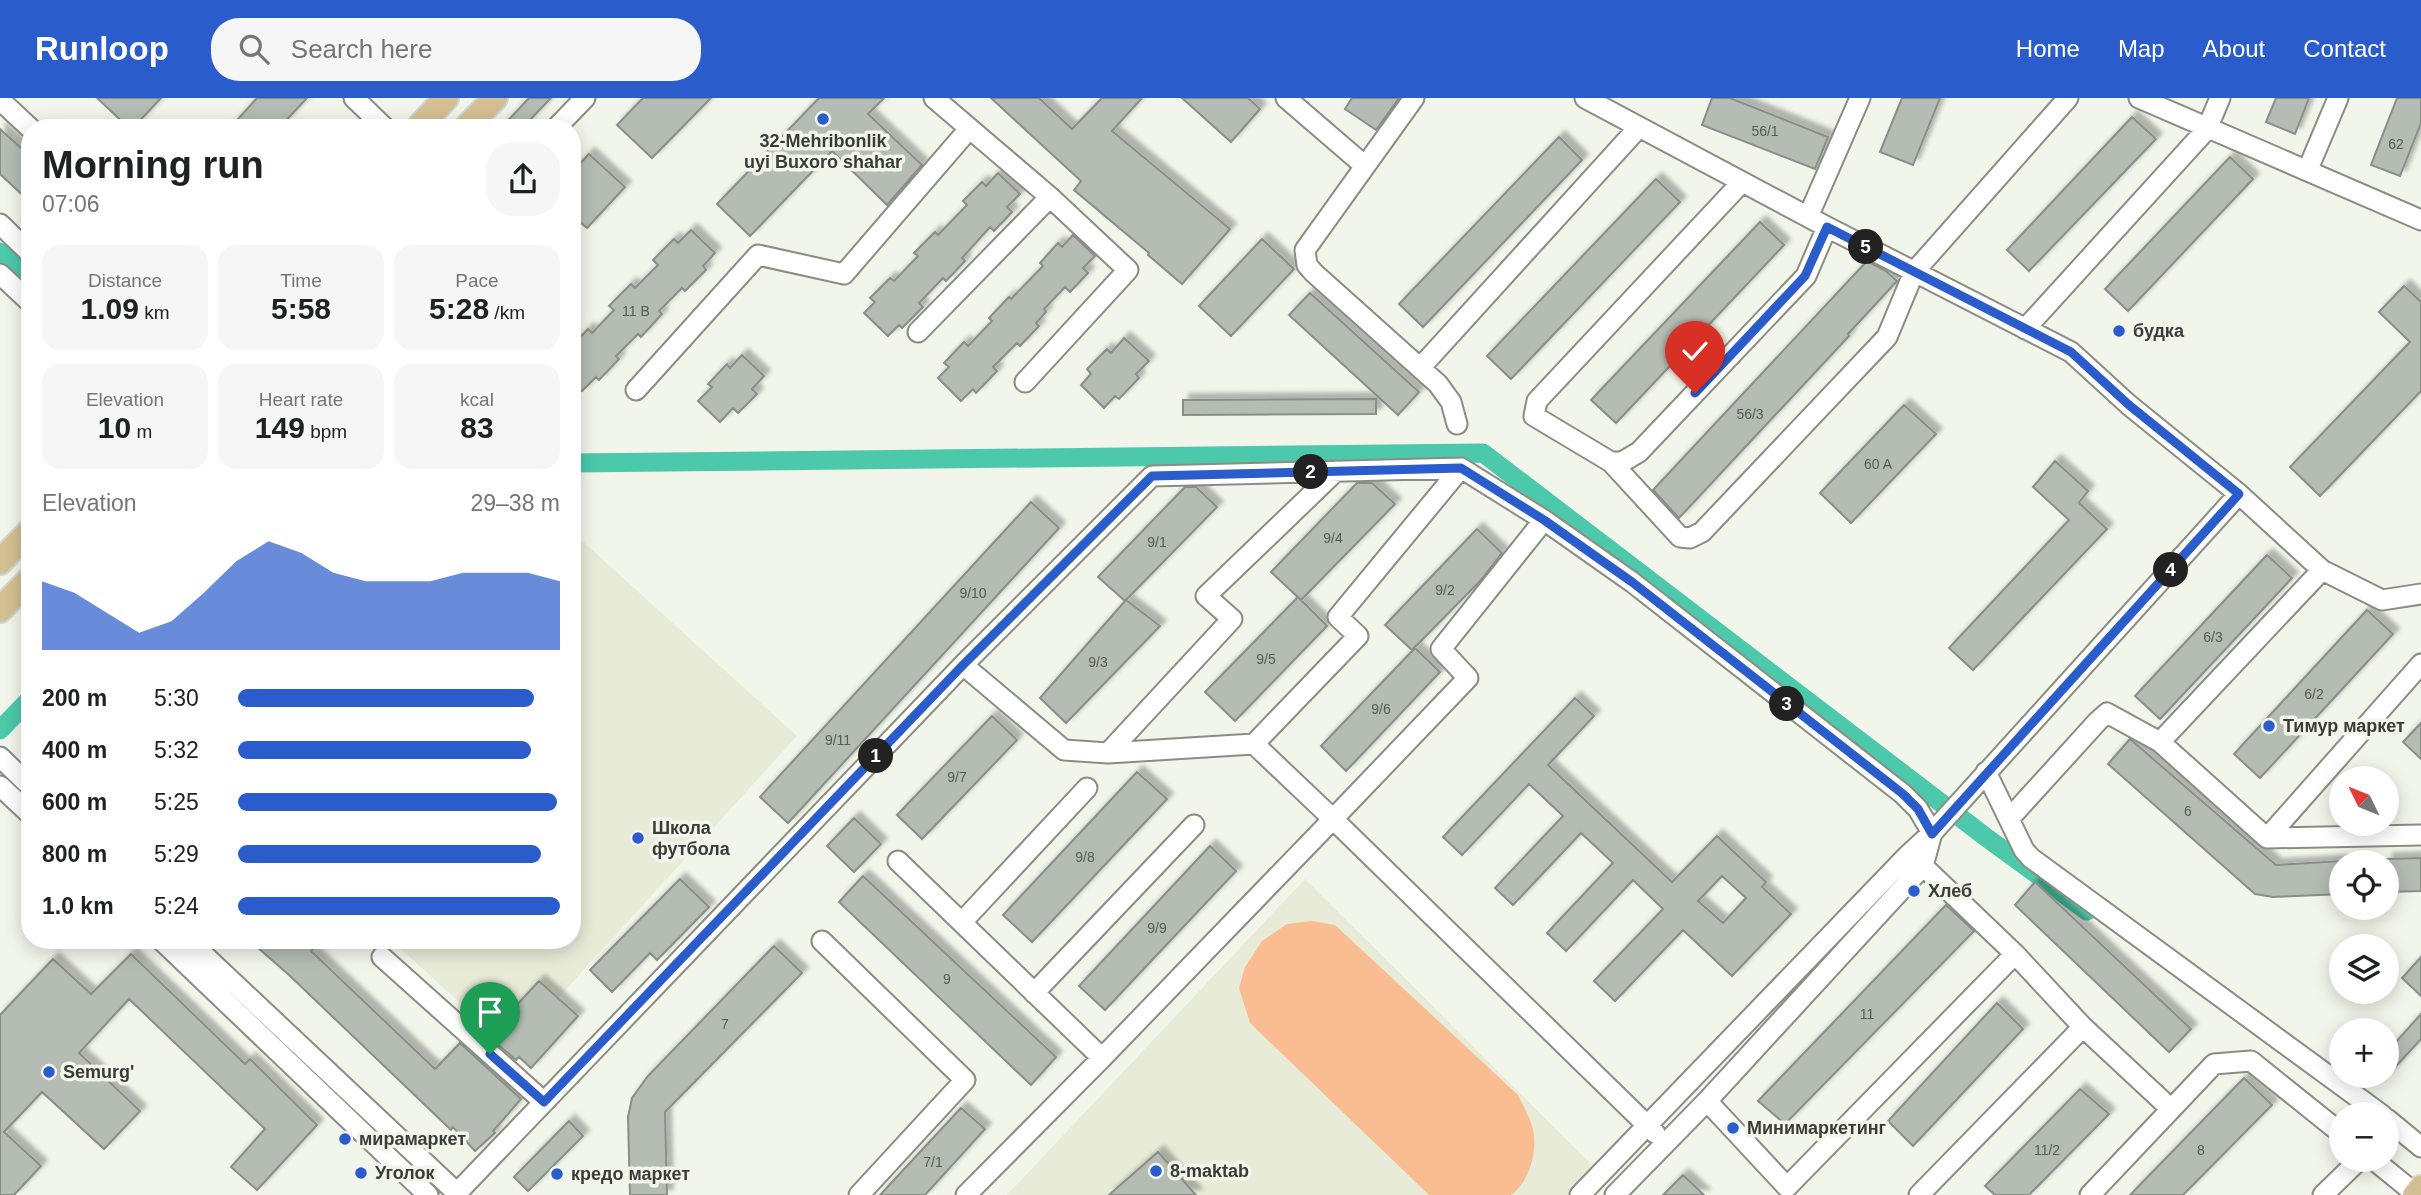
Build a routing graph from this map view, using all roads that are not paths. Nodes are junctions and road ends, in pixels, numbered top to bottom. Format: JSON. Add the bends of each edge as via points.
{"nodes":[{"id":1,"x":446,"y":98,"type":"edge"},
{"id":2,"x":495,"y":98,"type":"edge"},
{"id":3,"x":585,"y":98,"type":"edge"},
{"id":4,"x":934,"y":98,"type":"edge"},
{"id":5,"x":1286,"y":98,"type":"edge"},
{"id":6,"x":1414,"y":98,"type":"edge"},
{"id":7,"x":1585,"y":98,"type":"edge"},
{"id":8,"x":1860,"y":98,"type":"edge"},
{"id":9,"x":2068,"y":98,"type":"edge"},
{"id":10,"x":2139,"y":98,"type":"edge"},
{"id":11,"x":2220,"y":98,"type":"edge"},
{"id":12,"x":2338,"y":98,"type":"edge"},
{"id":13,"x":0,"y":100,"type":"edge"},
{"id":14,"x":359,"y":103,"type":"edge"},
{"id":15,"x":376,"y":119,"type":"edge"},
{"id":16,"x":426,"y":119,"type":"edge"},
{"id":17,"x":475,"y":119,"type":"edge"},
{"id":18,"x":565,"y":119,"type":"edge"},
{"id":19,"x":21,"y":120,"type":"edge"},
{"id":20,"x":1639,"y":127,"type":"junction"},
{"id":21,"x":969,"y":129,"type":"junction"},
{"id":22,"x":2207,"y":129,"type":"junction"},
{"id":23,"x":1365,"y":166,"type":"junction"},
{"id":24,"x":2308,"y":169,"type":"junction"},
{"id":25,"x":1742,"y":182,"type":"junction"},
{"id":26,"x":1050,"y":197,"type":"junction"},
{"id":27,"x":1808,"y":217,"type":"junction"},
{"id":28,"x":2421,"y":220,"type":"edge"},
{"id":29,"x":0,"y":224,"type":"edge"},
{"id":30,"x":1827,"y":227,"type":"junction"},
{"id":31,"x":21,"y":244,"type":"edge"},
{"id":32,"x":1914,"y":272,"type":"junction"},
{"id":33,"x":0,"y":274,"type":"edge"},
{"id":34,"x":21,"y":294,"type":"edge"},
{"id":35,"x":2025,"y":329,"type":"junction"},
{"id":36,"x":918,"y":331,"type":"dead end"},
{"id":37,"x":1420,"y":368,"type":"junction"},
{"id":38,"x":1025,"y":382,"type":"dead end"},
{"id":39,"x":636,"y":390,"type":"dead end"},
{"id":40,"x":1457,"y":424,"type":"dead end"},
{"id":41,"x":1611,"y":462,"type":"junction"},
{"id":42,"x":1461,"y":468,"type":"junction"},
{"id":43,"x":1336,"y":471,"type":"junction"},
{"id":44,"x":2239,"y":494,"type":"junction"},
{"id":45,"x":1544,"y":520,"type":"junction"},
{"id":46,"x":21,"y":540,"type":"edge"},
{"id":47,"x":0,"y":562,"type":"edge"},
{"id":48,"x":2322,"y":570,"type":"junction"},
{"id":49,"x":21,"y":588,"type":"edge"},
{"id":50,"x":2421,"y":594,"type":"edge"},
{"id":51,"x":0,"y":610,"type":"edge"},
{"id":52,"x":2421,"y":664,"type":"edge"},
{"id":53,"x":963,"y":665,"type":"junction"},
{"id":54,"x":2160,"y":742,"type":"junction"},
{"id":55,"x":1254,"y":744,"type":"junction"},
{"id":56,"x":1108,"y":753,"type":"junction"},
{"id":57,"x":0,"y":757,"type":"edge"},
{"id":58,"x":1986,"y":772,"type":"junction"},
{"id":59,"x":21,"y":777,"type":"edge"},
{"id":60,"x":0,"y":786,"type":"edge"},
{"id":61,"x":1087,"y":788,"type":"dead end"},
{"id":62,"x":21,"y":806,"type":"edge"},
{"id":63,"x":1333,"y":819,"type":"junction"},
{"id":64,"x":2009,"y":819,"type":"junction"},
{"id":65,"x":1194,"y":825,"type":"dead end"},
{"id":66,"x":1932,"y":834,"type":"junction"},
{"id":67,"x":2421,"y":835,"type":"edge"},
{"id":68,"x":2267,"y":838,"type":"junction"},
{"id":69,"x":898,"y":861,"type":"dead end"},
{"id":70,"x":1923,"y":866,"type":"junction"},
{"id":71,"x":962,"y":922,"type":"junction"},
{"id":72,"x":822,"y":941,"type":"dead end"},
{"id":73,"x":170,"y":949,"type":"edge"},
{"id":74,"x":198,"y":949,"type":"edge"},
{"id":75,"x":2015,"y":954,"type":"junction"},
{"id":76,"x":382,"y":957,"type":"dead end"},
{"id":77,"x":1034,"y":993,"type":"junction"},
{"id":78,"x":2083,"y":1027,"type":"junction"},
{"id":79,"x":1102,"y":1058,"type":"junction"},
{"id":80,"x":1707,"y":1101,"type":"junction"},
{"id":81,"x":544,"y":1102,"type":"junction"},
{"id":82,"x":2364,"y":1102,"type":"edge"},
{"id":83,"x":2171,"y":1109,"type":"junction"},
{"id":84,"x":2329,"y":1124,"type":"edge"},
{"id":85,"x":1647,"y":1126,"type":"junction"},
{"id":86,"x":2399,"y":1129,"type":"edge"},
{"id":87,"x":1665,"y":1143,"type":"junction"},
{"id":88,"x":2421,"y":1147,"type":"edge"},
{"id":89,"x":2347,"y":1172,"type":"edge"},
{"id":90,"x":2388,"y":1172,"type":"edge"},
{"id":91,"x":2421,"y":1188,"type":"edge"},
{"id":92,"x":1791,"y":1191,"type":"edge"},
{"id":93,"x":457,"y":1194,"type":"edge"},
{"id":94,"x":428,"y":1195,"type":"edge"},
{"id":95,"x":859,"y":1195,"type":"edge"},
{"id":96,"x":966,"y":1195,"type":"edge"},
{"id":97,"x":1580,"y":1195,"type":"edge"},
{"id":98,"x":1615,"y":1195,"type":"edge"},
{"id":99,"x":1919,"y":1195,"type":"edge"},
{"id":100,"x":2090,"y":1195,"type":"edge"},
{"id":101,"x":2323,"y":1195,"type":"edge"},
{"id":102,"x":2416,"y":1195,"type":"edge"}],
"edges":[{"from":1,"to":16,"type":"main road"},
{"from":2,"to":17,"type":"main road"},
{"from":3,"to":18,"type":"street"},
{"from":4,"to":21,"type":"street"},
{"from":5,"to":23,"type":"street"},
{"from":6,"to":23,"type":"street"},
{"from":7,"to":20,"type":"street"},
{"from":8,"to":27,"type":"street"},
{"from":9,"to":32,"type":"street"},
{"from":10,"to":22,"type":"street"},
{"from":11,"to":22,"type":"street"},
{"from":12,"to":24,"type":"street"},
{"from":13,"to":19,"type":"street"},
{"from":14,"to":15,"type":"street"},
{"from":20,"to":25,"type":"street"},
{"from":20,"to":37,"type":"street"},
{"from":21,"to":26,"type":"street"},
{"from":21,"to":39,"type":"street","via":[[844,274],[758,255]]},
{"from":22,"to":24,"type":"street"},
{"from":22,"to":35,"type":"street"},
{"from":23,"to":37,"type":"street","via":[[1305,250],[1307,265]]},
{"from":24,"to":28,"type":"street"},
{"from":25,"to":27,"type":"street"},
{"from":25,"to":41,"type":"street","via":[[1537,401],[1534,416]]},
{"from":26,"to":36,"type":"street"},
{"from":26,"to":38,"type":"street","via":[[1128,270]]},
{"from":27,"to":30,"type":"street"},
{"from":29,"to":31,"type":"street"},
{"from":30,"to":32,"type":"street"},
{"from":30,"to":41,"type":"street","via":[[1805,276],[1639,452],[1622,462]]},
{"from":32,"to":35,"type":"street"},
{"from":32,"to":41,"type":"street","via":[[1887,337],[1702,532],[1680,537]]},
{"from":33,"to":34,"type":"street"},
{"from":35,"to":44,"type":"street","via":[[2071,352]]},
{"from":37,"to":40,"type":"street","via":[[1451,402]]},
{"from":42,"to":43,"type":"street"},
{"from":42,"to":45,"type":"street"},
{"from":42,"to":55,"type":"street","via":[[1338,617],[1358,636]]},
{"from":43,"to":53,"type":"street","via":[[1152,476]]},
{"from":43,"to":56,"type":"street","via":[[1206,596],[1232,619]]},
{"from":44,"to":48,"type":"street"},
{"from":44,"to":58,"type":"street"},
{"from":45,"to":63,"type":"street","via":[[1441,649],[1468,678]]},
{"from":45,"to":66,"type":"street","via":[[1632,582],[1903,794]]},
{"from":46,"to":47,"type":"main road"},
{"from":48,"to":50,"type":"street","via":[[2382,600]]},
{"from":48,"to":54,"type":"street"},
{"from":49,"to":51,"type":"main road"},
{"from":52,"to":68,"type":"street"},
{"from":53,"to":56,"type":"street","via":[[1064,750]]},
{"from":53,"to":81,"type":"street"},
{"from":54,"to":64,"type":"street","via":[[2107,713]]},
{"from":54,"to":68,"type":"street"},
{"from":55,"to":56,"type":"street"},
{"from":55,"to":63,"type":"street"},
{"from":57,"to":59,"type":"street"},
{"from":58,"to":64,"type":"street"},
{"from":58,"to":66,"type":"street"},
{"from":60,"to":62,"type":"street"},
{"from":61,"to":71,"type":"street"},
{"from":63,"to":79,"type":"street"},
{"from":63,"to":85,"type":"street"},
{"from":64,"to":82,"type":"street","via":[[2031,858]]},
{"from":65,"to":77,"type":"street"},
{"from":66,"to":70,"type":"street"},
{"from":66,"to":85,"type":"street"},
{"from":67,"to":68,"type":"street"},
{"from":69,"to":71,"type":"street"},
{"from":70,"to":75,"type":"street"},
{"from":70,"to":80,"type":"street"},
{"from":71,"to":77,"type":"street"},
{"from":72,"to":95,"type":"street","via":[[965,1080]]},
{"from":73,"to":94,"type":"street"},
{"from":74,"to":93,"type":"street"},
{"from":75,"to":78,"type":"street"},
{"from":75,"to":92,"type":"street"},
{"from":76,"to":81,"type":"street"},
{"from":77,"to":79,"type":"street"},
{"from":78,"to":83,"type":"street"},
{"from":78,"to":99,"type":"street"},
{"from":79,"to":96,"type":"street"},
{"from":80,"to":87,"type":"street"},
{"from":80,"to":92,"type":"street"},
{"from":81,"to":93,"type":"street"},
{"from":83,"to":84,"type":"street","via":[[2214,1064],[2251,1061]]},
{"from":83,"to":100,"type":"street"},
{"from":85,"to":87,"type":"street"},
{"from":85,"to":97,"type":"street"},
{"from":86,"to":88,"type":"street"},
{"from":87,"to":98,"type":"street"},
{"from":89,"to":101,"type":"street"},
{"from":90,"to":102,"type":"street"},
{"from":91,"to":102,"type":"main road"}]}
